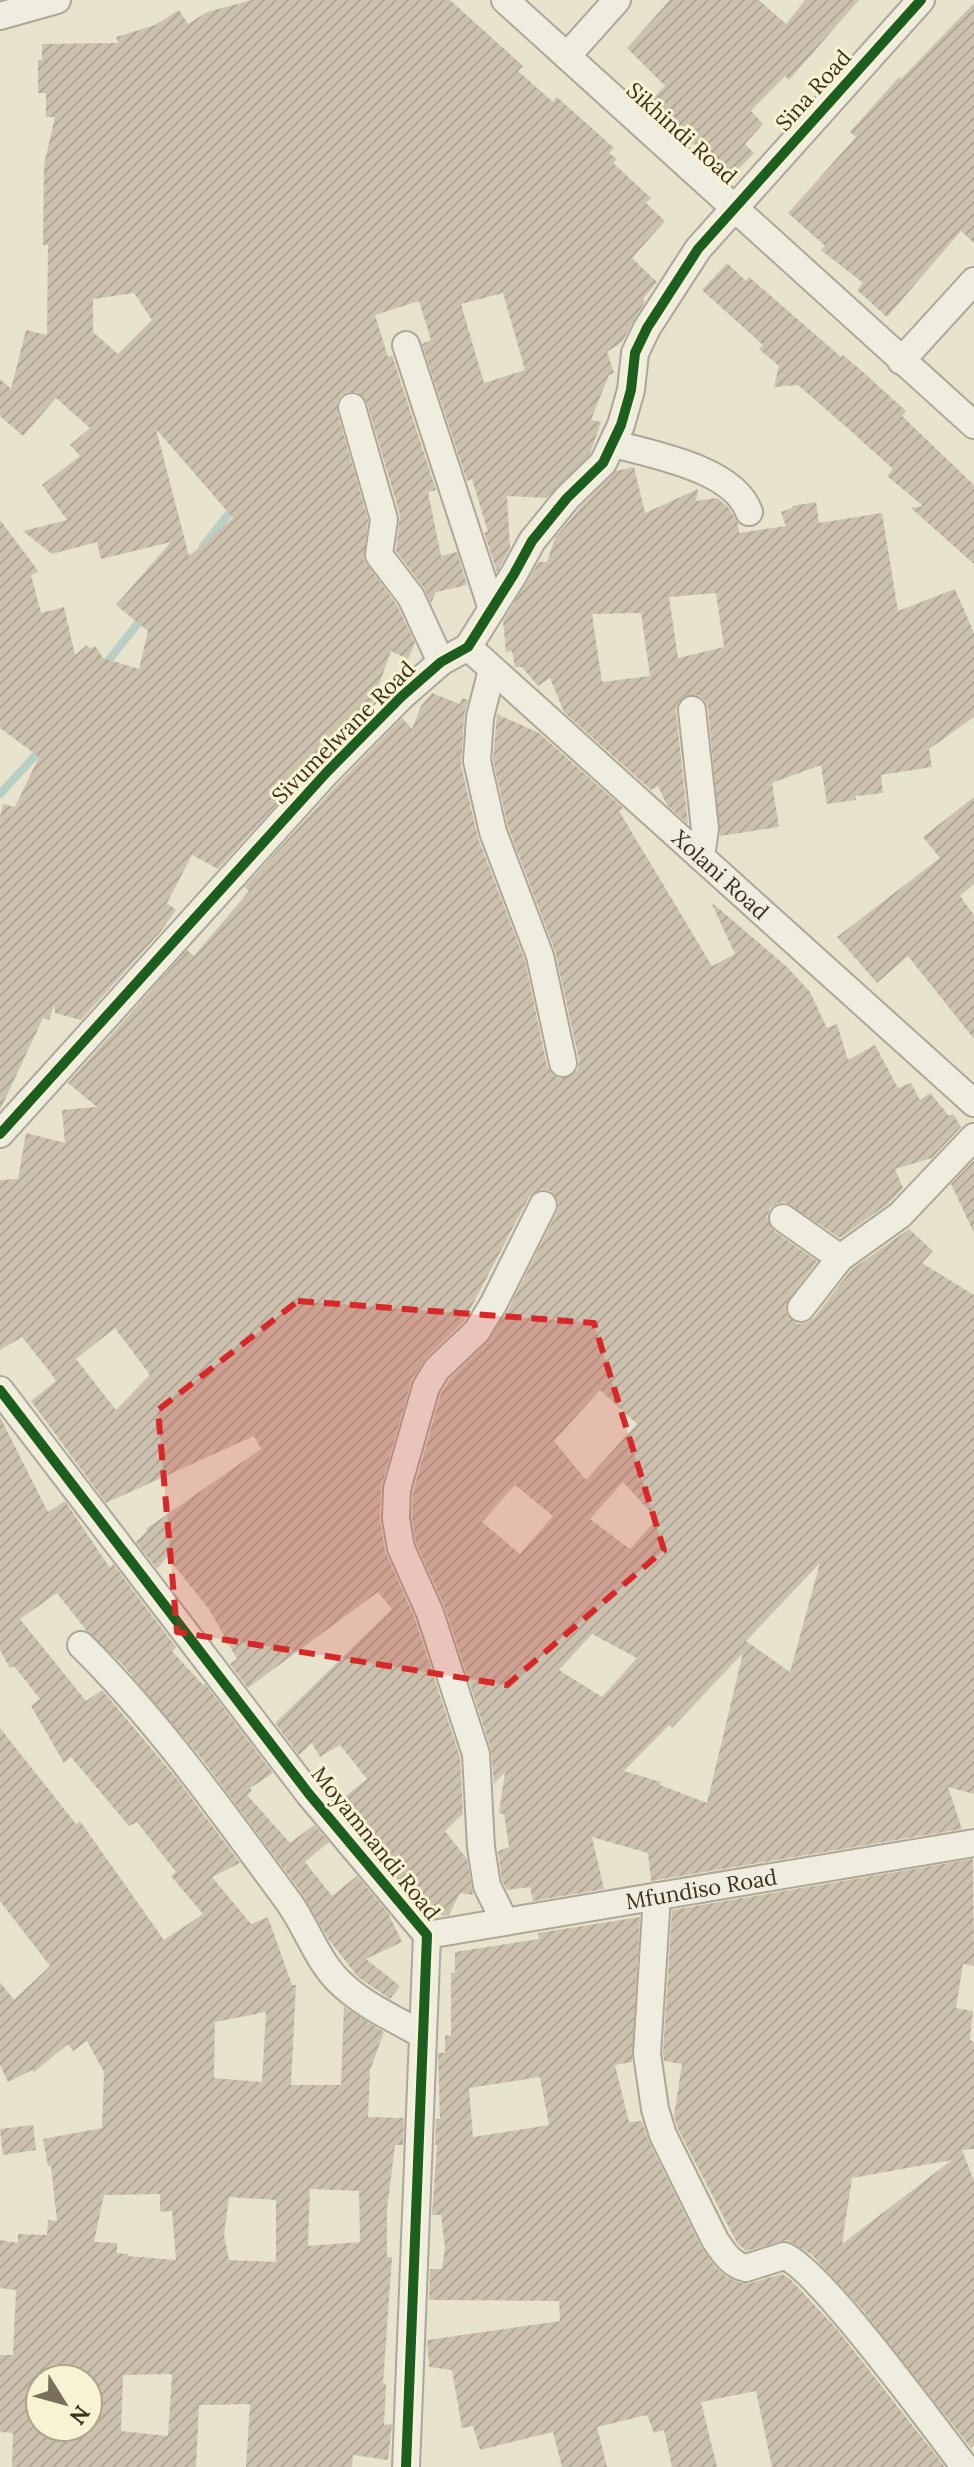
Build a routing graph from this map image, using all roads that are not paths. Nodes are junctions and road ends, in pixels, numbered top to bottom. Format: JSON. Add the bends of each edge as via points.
{"nodes":[{"id":1,"x":57,"y":0,"type":"edge"},
{"id":2,"x":505,"y":0,"type":"edge"},
{"id":3,"x":617,"y":0,"type":"edge"},
{"id":4,"x":921,"y":0,"type":"edge"},
{"id":5,"x":0,"y":16,"type":"edge"},
{"id":6,"x":567,"y":56,"type":"junction"},
{"id":7,"x":734,"y":207,"type":"junction"},
{"id":8,"x":974,"y":281,"type":"edge"},
{"id":9,"x":406,"y":345,"type":"dead end"},
{"id":10,"x":901,"y":361,"type":"junction"},
{"id":11,"x":352,"y":407,"type":"dead end"},
{"id":12,"x":974,"y":425,"type":"edge"},
{"id":13,"x":614,"y":444,"type":"junction"},
{"id":14,"x":749,"y":512,"type":"dead end"},
{"id":15,"x":492,"y":609,"type":"junction"},
{"id":16,"x":468,"y":647,"type":"junction"},
{"id":17,"x":441,"y":662,"type":"junction"},
{"id":18,"x":492,"y":670,"type":"junction"},
{"id":19,"x":692,"y":710,"type":"dead end"},
{"id":20,"x":701,"y":857,"type":"junction"},
{"id":21,"x":563,"y":1063,"type":"dead end"},
{"id":22,"x":974,"y":1103,"type":"edge"},
{"id":23,"x":0,"y":1134,"type":"edge"},
{"id":24,"x":974,"y":1137,"type":"edge"},
{"id":25,"x":543,"y":1205,"type":"dead end"},
{"id":26,"x":783,"y":1218,"type":"dead end"},
{"id":27,"x":840,"y":1258,"type":"junction"},
{"id":28,"x":801,"y":1308,"type":"dead end"},
{"id":29,"x":0,"y":1390,"type":"edge"},
{"id":30,"x":81,"y":1645,"type":"dead end"},
{"id":31,"x":974,"y":1843,"type":"edge"},
{"id":32,"x":657,"y":1896,"type":"junction"},
{"id":33,"x":505,"y":1922,"type":"junction"},
{"id":34,"x":427,"y":1935,"type":"junction"},
{"id":35,"x":423,"y":2035,"type":"junction"},
{"id":36,"x":406,"y":2467,"type":"edge"},
{"id":37,"x":965,"y":2467,"type":"edge"}],
"edges":[{"from":1,"to":5,"type":"street"},
{"from":2,"to":6,"type":"street","name":"Sikhindi Road"},
{"from":3,"to":6,"type":"street"},
{"from":4,"to":7,"type":"street","name":"Sina Road"},
{"from":6,"to":7,"type":"street","name":"Sikhindi Road"},
{"from":7,"to":10,"type":"street","name":"Sikhindi Road"},
{"from":7,"to":13,"type":"street","name":"Sivumelwane Road","via":[[698,249],[647,328],[635,353],[631,390]]},
{"from":8,"to":10,"type":"street"},
{"from":9,"to":15,"type":"street"},
{"from":10,"to":12,"type":"street","name":"Sikhindi Road"},
{"from":11,"to":17,"type":"street","via":[[384,519],[379,555],[411,597]]},
{"from":13,"to":14,"type":"street","via":[[682,463],[730,486]]},
{"from":13,"to":15,"type":"street","name":"Sivumelwane Road","via":[[532,541]]},
{"from":15,"to":16,"type":"street","name":"Sivumelwane Road"},
{"from":16,"to":17,"type":"street","name":"Sivumelwane Road"},
{"from":16,"to":18,"type":"street","name":"Xolani Road"},
{"from":17,"to":23,"type":"street","name":"Sivumelwane Road","via":[[326,773]]},
{"from":18,"to":20,"type":"street","name":"Xolani Road"},
{"from":18,"to":21,"type":"street","via":[[480,717],[477,761],[493,832],[540,956]]},
{"from":19,"to":20,"type":"street","via":[[705,829]]},
{"from":20,"to":22,"type":"street","name":"Xolani Road"},
{"from":24,"to":27,"type":"street","via":[[900,1215]]},
{"from":25,"to":33,"type":"street","via":[[477,1331],[426,1387],[397,1489],[401,1548],[430,1613],[476,1754],[487,1886]]},
{"from":26,"to":27,"type":"street"},
{"from":27,"to":28,"type":"street"},
{"from":29,"to":34,"type":"street","name":"Moyamnandi Road","via":[[309,1794]]},
{"from":30,"to":35,"type":"street","via":[[229,1818],[344,1987]]},
{"from":31,"to":32,"type":"street","name":"Mfundiso Road"},
{"from":32,"to":33,"type":"street","name":"Mfundiso Road"},
{"from":32,"to":37,"type":"street","via":[[647,2054],[652,2096],[663,2135],[715,2240],[741,2268],[784,2256],[798,2263],[841,2309]]},
{"from":33,"to":34,"type":"street","name":"Mfundiso Road"},
{"from":34,"to":35,"type":"street","name":"Moyamnandi Road"},
{"from":35,"to":36,"type":"street","name":"Moyamnandi Road"}]}
